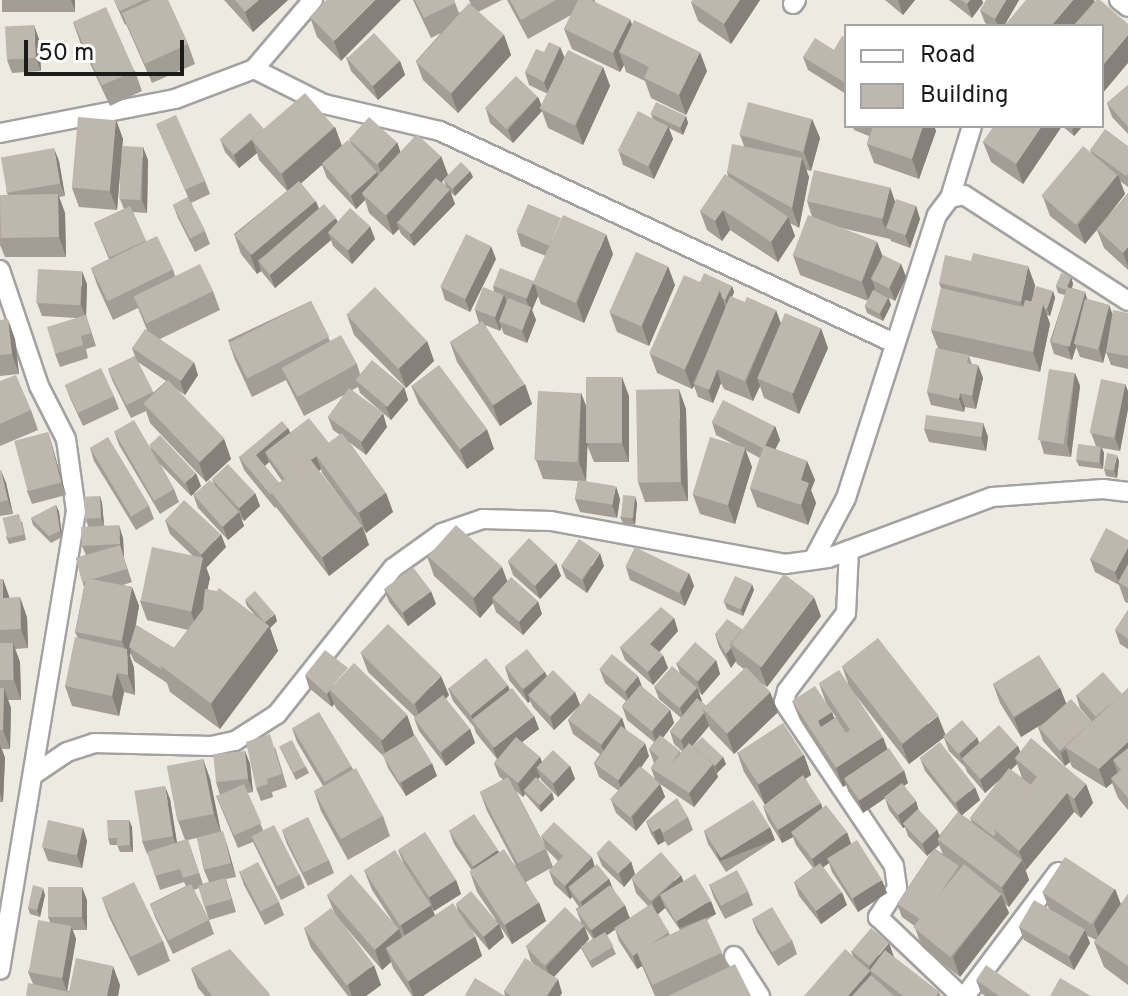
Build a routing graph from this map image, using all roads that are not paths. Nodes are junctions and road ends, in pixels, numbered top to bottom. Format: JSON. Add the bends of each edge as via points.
{"nodes":[{"id":1,"x":313,"y":0,"type":"edge"},
{"id":2,"x":1119,"y":0,"type":"edge"},
{"id":3,"x":1128,"y":7,"type":"edge"},
{"id":4,"x":254,"y":69,"type":"junction"},
{"id":5,"x":971,"y":128,"type":"edge"},
{"id":6,"x":0,"y":133,"type":"edge"},
{"id":7,"x":950,"y":198,"type":"junction"},
{"id":8,"x":0,"y":270,"type":"edge"},
{"id":9,"x":1128,"y":301,"type":"edge"},
{"id":10,"x":894,"y":343,"type":"junction"},
{"id":11,"x":39,"y":386,"type":"junction"},
{"id":12,"x":13,"y":391,"type":"edge"},
{"id":13,"x":1128,"y":492,"type":"edge"},
{"id":14,"x":849,"y":550,"type":"junction"},
{"id":15,"x":813,"y":560,"type":"junction"},
{"id":16,"x":36,"y":773,"type":"junction"},
{"id":17,"x":1058,"y":872,"type":"edge"},
{"id":18,"x":4,"y":934,"type":"edge"},
{"id":19,"x":734,"y":956,"type":"dead end"},
{"id":20,"x":0,"y":970,"type":"edge"},
{"id":21,"x":760,"y":996,"type":"edge"},
{"id":22,"x":963,"y":996,"type":"edge"}],
"edges":[{"from":1,"to":4,"type":"street"},
{"from":2,"to":3,"type":"street"},
{"from":4,"to":6,"type":"street","via":[[175,99]]},
{"from":4,"to":10,"type":"street","via":[[324,104],[440,131]]},
{"from":5,"to":7,"type":"street"},
{"from":7,"to":9,"type":"street","via":[[964,195]]},
{"from":7,"to":10,"type":"street","via":[[937,215]]},
{"from":8,"to":11,"type":"street"},
{"from":10,"to":15,"type":"street","via":[[846,498]]},
{"from":11,"to":12,"type":"street"},
{"from":11,"to":16,"type":"street","via":[[66,439],[76,511]]},
{"from":13,"to":14,"type":"street","via":[[992,497]]},
{"from":14,"to":15,"type":"street"},
{"from":14,"to":22,"type":"street","via":[[846,613],[784,702],[894,866],[897,888],[878,917]]},
{"from":15,"to":16,"type":"street","via":[[785,564],[551,521],[483,519],[442,533],[393,568],[277,714],[235,741],[211,746],[94,743],[67,752]]},
{"from":16,"to":18,"type":"street"},
{"from":17,"to":22,"type":"street"},
{"from":18,"to":20,"type":"street"},
{"from":19,"to":21,"type":"street"}]}
